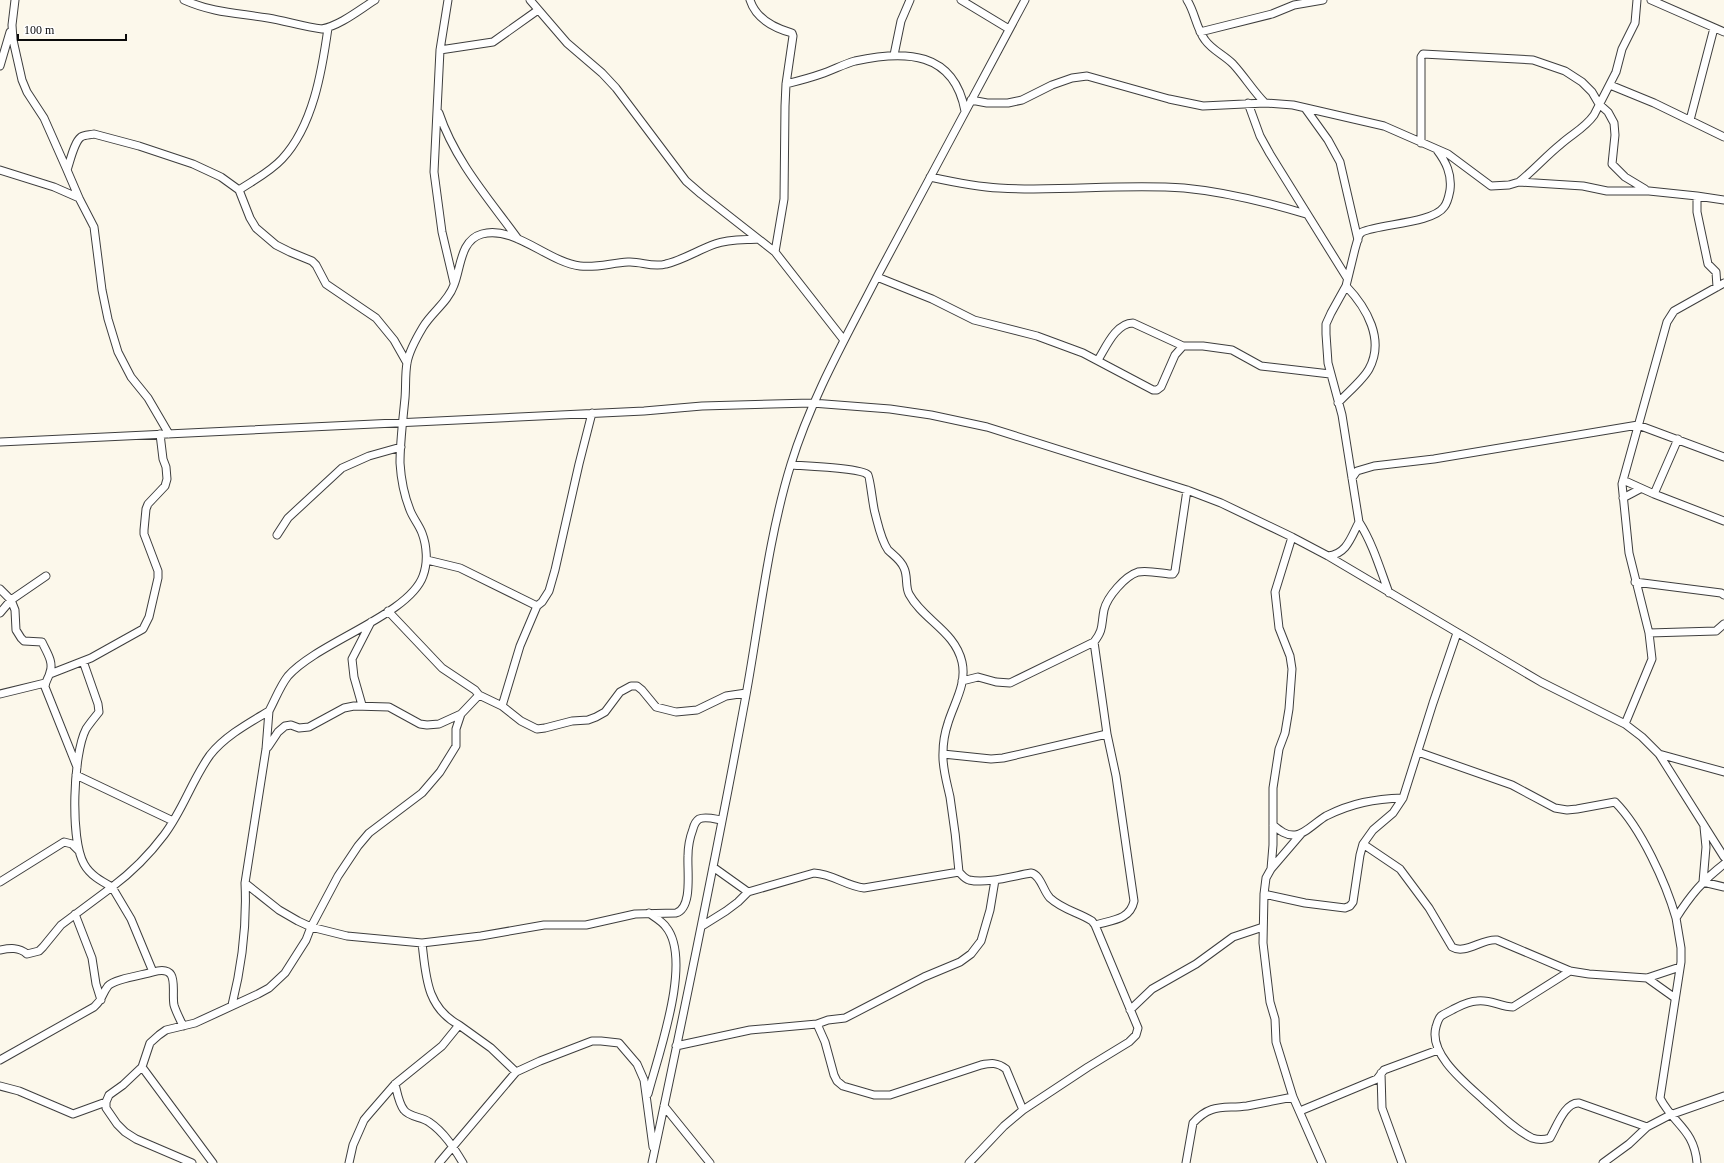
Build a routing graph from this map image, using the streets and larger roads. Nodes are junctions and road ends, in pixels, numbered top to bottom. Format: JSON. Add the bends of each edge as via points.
{"nodes":[{"id":1,"x":15,"y":0,"type":"edge"},
{"id":2,"x":184,"y":0,"type":"edge"},
{"id":3,"x":375,"y":0,"type":"edge"},
{"id":4,"x":448,"y":0,"type":"edge"},
{"id":5,"x":530,"y":0,"type":"edge"},
{"id":6,"x":750,"y":0,"type":"edge"},
{"id":7,"x":910,"y":0,"type":"edge"},
{"id":8,"x":961,"y":0,"type":"edge"},
{"id":9,"x":1025,"y":0,"type":"edge"},
{"id":10,"x":1187,"y":0,"type":"edge"},
{"id":11,"x":1323,"y":0,"type":"edge"},
{"id":12,"x":1637,"y":0,"type":"edge"},
{"id":13,"x":1651,"y":0,"type":"edge"},
{"id":14,"x":538,"y":10,"type":"junction"},
{"id":15,"x":12,"y":25,"type":"junction"},
{"id":16,"x":328,"y":28,"type":"junction"},
{"id":17,"x":1714,"y":28,"type":"junction"},
{"id":18,"x":1009,"y":30,"type":"junction"},
{"id":19,"x":1200,"y":32,"type":"junction"},
{"id":20,"x":1724,"y":32,"type":"edge"},
{"id":21,"x":440,"y":50,"type":"junction"},
{"id":22,"x":894,"y":55,"type":"junction"},
{"id":23,"x":0,"y":66,"type":"edge"},
{"id":24,"x":786,"y":84,"type":"junction"},
{"id":25,"x":1610,"y":85,"type":"junction"},
{"id":26,"x":971,"y":100,"type":"junction"},
{"id":27,"x":1248,"y":103,"type":"junction"},
{"id":28,"x":1265,"y":103,"type":"junction"},
{"id":29,"x":1599,"y":104,"type":"junction"},
{"id":30,"x":1305,"y":108,"type":"junction"},
{"id":31,"x":438,"y":109,"type":"junction"},
{"id":32,"x":965,"y":111,"type":"junction"},
{"id":33,"x":1690,"y":120,"type":"junction"},
{"id":34,"x":1724,"y":137,"type":"edge"},
{"id":35,"x":1421,"y":143,"type":"junction"},
{"id":36,"x":1437,"y":150,"type":"junction"},
{"id":37,"x":0,"y":170,"type":"edge"},
{"id":38,"x":67,"y":170,"type":"junction"},
{"id":39,"x":930,"y":177,"type":"junction"},
{"id":40,"x":1519,"y":182,"type":"junction"},
{"id":41,"x":239,"y":190,"type":"junction"},
{"id":42,"x":1649,"y":191,"type":"junction"},
{"id":43,"x":1697,"y":196,"type":"junction"},
{"id":44,"x":78,"y":198,"type":"junction"},
{"id":45,"x":1724,"y":200,"type":"edge"},
{"id":46,"x":1306,"y":214,"type":"junction"},
{"id":47,"x":518,"y":239,"type":"junction"},
{"id":48,"x":758,"y":240,"type":"junction"},
{"id":49,"x":1358,"y":240,"type":"junction"},
{"id":50,"x":775,"y":252,"type":"junction"},
{"id":51,"x":877,"y":277,"type":"junction"},
{"id":52,"x":1347,"y":278,"type":"junction"},
{"id":53,"x":455,"y":284,"type":"junction"},
{"id":54,"x":1721,"y":285,"type":"edge"},
{"id":55,"x":1346,"y":286,"type":"junction"},
{"id":56,"x":843,"y":339,"type":"junction"},
{"id":57,"x":1183,"y":346,"type":"junction"},
{"id":58,"x":1098,"y":360,"type":"junction"},
{"id":59,"x":407,"y":363,"type":"junction"},
{"id":60,"x":1330,"y":374,"type":"junction"},
{"id":61,"x":812,"y":403,"type":"junction"},
{"id":62,"x":1338,"y":403,"type":"junction"},
{"id":63,"x":592,"y":413,"type":"junction"},
{"id":64,"x":403,"y":422,"type":"junction"},
{"id":65,"x":1638,"y":425,"type":"junction"},
{"id":66,"x":160,"y":434,"type":"junction"},
{"id":67,"x":169,"y":434,"type":"junction"},
{"id":68,"x":1678,"y":438,"type":"junction"},
{"id":69,"x":0,"y":442,"type":"edge"},
{"id":70,"x":401,"y":447,"type":"junction"},
{"id":71,"x":1724,"y":457,"type":"edge"},
{"id":72,"x":791,"y":465,"type":"junction"},
{"id":73,"x":1352,"y":478,"type":"junction"},
{"id":74,"x":1623,"y":480,"type":"junction"},
{"id":75,"x":1640,"y":489,"type":"junction"},
{"id":76,"x":1187,"y":490,"type":"junction"},
{"id":77,"x":1654,"y":494,"type":"junction"},
{"id":78,"x":1623,"y":498,"type":"junction"},
{"id":79,"x":1724,"y":521,"type":"edge"},
{"id":80,"x":1359,"y":522,"type":"junction"},
{"id":81,"x":277,"y":535,"type":"dead end"},
{"id":82,"x":1292,"y":537,"type":"junction"},
{"id":83,"x":1328,"y":556,"type":"junction"},
{"id":84,"x":427,"y":560,"type":"junction"},
{"id":85,"x":46,"y":576,"type":"dead end"},
{"id":86,"x":1635,"y":582,"type":"junction"},
{"id":87,"x":0,"y":589,"type":"edge"},
{"id":88,"x":1389,"y":593,"type":"junction"},
{"id":89,"x":1724,"y":595,"type":"edge"},
{"id":90,"x":11,"y":600,"type":"junction"},
{"id":91,"x":537,"y":606,"type":"junction"},
{"id":92,"x":14,"y":610,"type":"junction"},
{"id":93,"x":388,"y":611,"type":"junction"},
{"id":94,"x":0,"y":614,"type":"edge"},
{"id":95,"x":371,"y":622,"type":"junction"},
{"id":96,"x":1724,"y":624,"type":"edge"},
{"id":97,"x":1457,"y":633,"type":"junction"},
{"id":98,"x":1649,"y":633,"type":"junction"},
{"id":99,"x":1094,"y":642,"type":"junction"},
{"id":100,"x":83,"y":661,"type":"junction"},
{"id":101,"x":50,"y":674,"type":"junction"},
{"id":102,"x":962,"y":681,"type":"junction"},
{"id":103,"x":45,"y":683,"type":"junction"},
{"id":104,"x":746,"y":693,"type":"junction"},
{"id":105,"x":0,"y":694,"type":"edge"},
{"id":106,"x":479,"y":696,"type":"junction"},
{"id":107,"x":362,"y":705,"type":"junction"},
{"id":108,"x":502,"y":706,"type":"junction"},
{"id":109,"x":269,"y":711,"type":"junction"},
{"id":110,"x":461,"y":714,"type":"junction"},
{"id":111,"x":1625,"y":724,"type":"junction"},
{"id":112,"x":1107,"y":734,"type":"junction"},
{"id":113,"x":266,"y":749,"type":"junction"},
{"id":114,"x":1418,"y":752,"type":"junction"},
{"id":115,"x":943,"y":754,"type":"junction"},
{"id":116,"x":1659,"y":754,"type":"junction"},
{"id":117,"x":77,"y":771,"type":"junction"},
{"id":118,"x":1724,"y":772,"type":"edge"},
{"id":119,"x":1403,"y":798,"type":"junction"},
{"id":120,"x":173,"y":820,"type":"junction"},
{"id":121,"x":721,"y":820,"type":"junction"},
{"id":122,"x":1273,"y":825,"type":"junction"},
{"id":123,"x":1704,"y":826,"type":"junction"},
{"id":124,"x":1302,"y":834,"type":"junction"},
{"id":125,"x":1363,"y":844,"type":"junction"},
{"id":126,"x":79,"y":851,"type":"junction"},
{"id":127,"x":1724,"y":857,"type":"edge"},
{"id":128,"x":1724,"y":864,"type":"edge"},
{"id":129,"x":713,"y":867,"type":"junction"},
{"id":130,"x":1271,"y":869,"type":"junction"},
{"id":131,"x":959,"y":872,"type":"junction"},
{"id":132,"x":995,"y":880,"type":"junction"},
{"id":133,"x":0,"y":882,"type":"edge"},
{"id":134,"x":1703,"y":882,"type":"junction"},
{"id":135,"x":245,"y":884,"type":"junction"},
{"id":136,"x":112,"y":887,"type":"junction"},
{"id":137,"x":1724,"y":887,"type":"edge"},
{"id":138,"x":748,"y":892,"type":"junction"},
{"id":139,"x":1264,"y":894,"type":"junction"},
{"id":140,"x":649,"y":913,"type":"junction"},
{"id":141,"x":75,"y":914,"type":"junction"},
{"id":142,"x":1676,"y":918,"type":"junction"},
{"id":143,"x":1095,"y":925,"type":"junction"},
{"id":144,"x":702,"y":926,"type":"junction"},
{"id":145,"x":311,"y":927,"type":"junction"},
{"id":146,"x":1263,"y":927,"type":"junction"},
{"id":147,"x":422,"y":943,"type":"junction"},
{"id":148,"x":0,"y":950,"type":"edge"},
{"id":149,"x":1680,"y":967,"type":"junction"},
{"id":150,"x":1570,"y":971,"type":"junction"},
{"id":151,"x":153,"y":972,"type":"junction"},
{"id":152,"x":1647,"y":978,"type":"junction"},
{"id":153,"x":1675,"y":998,"type":"junction"},
{"id":154,"x":102,"y":1000,"type":"junction"},
{"id":155,"x":232,"y":1005,"type":"junction"},
{"id":156,"x":1130,"y":1010,"type":"junction"},
{"id":157,"x":817,"y":1024,"type":"junction"},
{"id":158,"x":459,"y":1025,"type":"junction"},
{"id":159,"x":183,"y":1026,"type":"junction"},
{"id":160,"x":676,"y":1046,"type":"junction"},
{"id":161,"x":1438,"y":1050,"type":"junction"},
{"id":162,"x":0,"y":1060,"type":"edge"},
{"id":163,"x":142,"y":1067,"type":"junction"},
{"id":164,"x":516,"y":1072,"type":"junction"},
{"id":165,"x":1381,"y":1073,"type":"junction"},
{"id":166,"x":395,"y":1084,"type":"junction"},
{"id":167,"x":0,"y":1086,"type":"edge"},
{"id":168,"x":1724,"y":1096,"type":"edge"},
{"id":169,"x":1293,"y":1097,"type":"junction"},
{"id":170,"x":647,"y":1098,"type":"junction"},
{"id":171,"x":106,"y":1102,"type":"junction"},
{"id":172,"x":664,"y":1106,"type":"junction"},
{"id":173,"x":1023,"y":1110,"type":"junction"},
{"id":174,"x":1300,"y":1111,"type":"junction"},
{"id":175,"x":1670,"y":1116,"type":"junction"},
{"id":176,"x":1647,"y":1127,"type":"junction"},
{"id":177,"x":453,"y":1146,"type":"junction"},
{"id":178,"x":654,"y":1153,"type":"junction"},
{"id":179,"x":192,"y":1163,"type":"edge"},
{"id":180,"x":213,"y":1163,"type":"edge"},
{"id":181,"x":349,"y":1163,"type":"edge"},
{"id":182,"x":439,"y":1163,"type":"edge"},
{"id":183,"x":463,"y":1163,"type":"edge"},
{"id":184,"x":652,"y":1163,"type":"edge"},
{"id":185,"x":710,"y":1163,"type":"edge"},
{"id":186,"x":969,"y":1163,"type":"edge"},
{"id":187,"x":1186,"y":1163,"type":"edge"},
{"id":188,"x":1322,"y":1163,"type":"edge"},
{"id":189,"x":1402,"y":1163,"type":"edge"},
{"id":190,"x":1603,"y":1163,"type":"edge"},
{"id":191,"x":1697,"y":1163,"type":"edge"}],
"edges":[{"from":1,"to":15,"type":"street"},
{"from":2,"to":16,"type":"street","via":[[221,12]]},
{"from":3,"to":16,"type":"street"},
{"from":4,"to":21,"type":"street"},
{"from":5,"to":14,"type":"street"},
{"from":6,"to":24,"type":"street","via":[[761,18],[780,30],[793,34]]},
{"from":7,"to":22,"type":"street","via":[[901,21]]},
{"from":8,"to":18,"type":"street"},
{"from":9,"to":18,"type":"street"},
{"from":10,"to":19,"type":"street"},
{"from":11,"to":19,"type":"street","via":[[1294,5],[1272,14]]},
{"from":12,"to":25,"type":"street","via":[[1635,23],[1628,35]]},
{"from":13,"to":17,"type":"street"},
{"from":14,"to":21,"type":"street","via":[[493,42]]},
{"from":14,"to":48,"type":"street","via":[[567,43],[616,88],[686,181]]},
{"from":15,"to":23,"type":"street"},
{"from":15,"to":38,"type":"street","via":[[22,80],[44,118]]},
{"from":16,"to":41,"type":"street","via":[[316,92],[290,150],[271,170]]},
{"from":17,"to":20,"type":"street"},
{"from":17,"to":33,"type":"street"},
{"from":18,"to":26,"type":"street"},
{"from":19,"to":28,"type":"street","via":[[1211,47],[1233,64]]},
{"from":21,"to":31,"type":"street"},
{"from":22,"to":24,"type":"street","via":[[855,61]]},
{"from":22,"to":32,"type":"street","via":[[923,58],[939,65],[955,83]]},
{"from":24,"to":50,"type":"street","via":[[785,192]]},
{"from":25,"to":29,"type":"street"},
{"from":25,"to":33,"type":"street"},
{"from":26,"to":27,"type":"street","via":[[1008,103],[1022,100],[1072,78],[1087,76],[1202,106]]},
{"from":26,"to":32,"type":"street"},
{"from":27,"to":28,"type":"street"},
{"from":27,"to":46,"type":"street","via":[[1260,136]]},
{"from":28,"to":30,"type":"street","via":[[1293,104]]},
{"from":29,"to":35,"type":"street","via":[[1582,82],[1565,71],[1533,60],[1427,53],[1421,57]]},
{"from":29,"to":40,"type":"street","via":[[1589,122],[1561,143]]},
{"from":29,"to":42,"type":"street","via":[[1608,112],[1614,123],[1614,166],[1637,186]]},
{"from":30,"to":35,"type":"street","via":[[1384,126]]},
{"from":30,"to":49,"type":"street","via":[[1340,162]]},
{"from":31,"to":47,"type":"street","via":[[448,137],[463,164]]},
{"from":31,"to":53,"type":"street","via":[[434,172],[436,198]]},
{"from":32,"to":39,"type":"street"},
{"from":33,"to":34,"type":"street"},
{"from":35,"to":36,"type":"street"},
{"from":36,"to":40,"type":"street","via":[[1456,159],[1488,185],[1509,185]]},
{"from":36,"to":49,"type":"street","via":[[1446,161],[1449,171],[1448,200],[1444,208],[1433,215],[1367,230],[1362,232]]},
{"from":37,"to":44,"type":"street","via":[[54,187]]},
{"from":38,"to":41,"type":"street","via":[[75,144],[80,138],[94,134],[193,164],[221,177]]},
{"from":38,"to":44,"type":"street"},
{"from":39,"to":46,"type":"street","via":[[968,185],[1000,188],[1183,188],[1235,195]]},
{"from":39,"to":51,"type":"street"},
{"from":40,"to":42,"type":"street","via":[[1577,185],[1607,191]]},
{"from":41,"to":59,"type":"street","via":[[256,228],[276,245],[316,265],[326,284],[376,318],[394,340]]},
{"from":42,"to":43,"type":"street"},
{"from":43,"to":45,"type":"street"},
{"from":43,"to":54,"type":"street","via":[[1697,212],[1708,264],[1716,272]]},
{"from":44,"to":67,"type":"street","via":[[94,227],[102,290],[118,352],[130,377],[148,398]]},
{"from":46,"to":52,"type":"street"},
{"from":47,"to":48,"type":"street","via":[[570,264],[585,267],[629,262],[658,266],[672,263],[722,242]]},
{"from":47,"to":53,"type":"street","via":[[490,233],[480,234],[472,239],[461,256]]},
{"from":48,"to":50,"type":"street"},
{"from":49,"to":52,"type":"street"},
{"from":50,"to":56,"type":"street"},
{"from":51,"to":56,"type":"street"},
{"from":51,"to":58,"type":"street","via":[[932,299],[974,320],[1037,336]]},
{"from":52,"to":55,"type":"street"},
{"from":53,"to":59,"type":"street","via":[[445,300],[428,318]]},
{"from":54,"to":65,"type":"street","via":[[1670,315]]},
{"from":55,"to":60,"type":"street","via":[[1326,324]]},
{"from":55,"to":62,"type":"street","via":[[1358,298],[1370,322],[1376,341],[1376,353],[1369,370]]},
{"from":56,"to":61,"type":"street"},
{"from":57,"to":58,"type":"street","via":[[1133,323],[1127,323],[1113,336]]},
{"from":57,"to":58,"type":"street","via":[[1175,355],[1161,387],[1157,390]]},
{"from":57,"to":60,"type":"street","via":[[1232,350],[1261,366]]},
{"from":59,"to":64,"type":"street"},
{"from":60,"to":62,"type":"street"},
{"from":61,"to":63,"type":"street"},
{"from":61,"to":72,"type":"street"},
{"from":61,"to":76,"type":"street","via":[[890,409],[960,420]]},
{"from":62,"to":73,"type":"street"},
{"from":63,"to":64,"type":"street"},
{"from":63,"to":91,"type":"street","via":[[553,577],[549,591]]},
{"from":64,"to":67,"type":"street"},
{"from":64,"to":70,"type":"street"},
{"from":65,"to":68,"type":"street"},
{"from":65,"to":73,"type":"street","via":[[1434,459],[1374,466],[1357,471]]},
{"from":65,"to":74,"type":"street"},
{"from":66,"to":67,"type":"street"},
{"from":66,"to":69,"type":"street"},
{"from":66,"to":100,"type":"street","via":[[167,479],[165,486],[153,497],[146,509],[144,534],[158,571],[148,621],[143,629]]},
{"from":68,"to":71,"type":"street"},
{"from":68,"to":77,"type":"street"},
{"from":70,"to":81,"type":"street","via":[[369,456],[342,468],[288,518]]},
{"from":70,"to":84,"type":"street","via":[[405,498],[422,533]]},
{"from":72,"to":102,"type":"street","via":[[841,468],[868,475],[871,497],[884,542],[904,568],[910,596],[949,636],[958,652],[963,671]]},
{"from":72,"to":104,"type":"street","via":[[768,562]]},
{"from":73,"to":80,"type":"street"},
{"from":74,"to":75,"type":"street"},
{"from":74,"to":78,"type":"street"},
{"from":75,"to":77,"type":"street"},
{"from":75,"to":78,"type":"street"},
{"from":76,"to":82,"type":"street","via":[[1221,503]]},
{"from":76,"to":99,"type":"street","via":[[1175,571],[1173,574],[1140,572],[1121,584],[1106,604],[1102,631]]},
{"from":77,"to":79,"type":"street"},
{"from":78,"to":86,"type":"street","via":[[1628,553]]},
{"from":80,"to":83,"type":"street","via":[[1342,551],[1337,555]]},
{"from":80,"to":88,"type":"street","via":[[1372,547]]},
{"from":82,"to":83,"type":"street"},
{"from":82,"to":122,"type":"street","via":[[1275,592],[1279,628],[1290,656],[1292,669],[1285,733],[1275,770]]},
{"from":83,"to":88,"type":"street"},
{"from":84,"to":91,"type":"street","via":[[460,568]]},
{"from":84,"to":93,"type":"street","via":[[418,588]]},
{"from":85,"to":90,"type":"street"},
{"from":86,"to":89,"type":"street"},
{"from":86,"to":98,"type":"street"},
{"from":87,"to":90,"type":"street"},
{"from":88,"to":97,"type":"street"},
{"from":90,"to":92,"type":"street"},
{"from":90,"to":94,"type":"street"},
{"from":91,"to":108,"type":"street","via":[[520,646]]},
{"from":92,"to":94,"type":"street"},
{"from":92,"to":101,"type":"street","via":[[16,630],[21,638],[42,642],[51,663]]},
{"from":93,"to":95,"type":"street"},
{"from":93,"to":106,"type":"street","via":[[442,668],[475,690]]},
{"from":95,"to":107,"type":"street","via":[[352,659]]},
{"from":95,"to":109,"type":"street","via":[[338,640],[288,676]]},
{"from":96,"to":98,"type":"street","via":[[1716,631]]},
{"from":97,"to":111,"type":"street","via":[[1541,682]]},
{"from":97,"to":114,"type":"street"},
{"from":98,"to":111,"type":"street","via":[[1652,663]]},
{"from":99,"to":102,"type":"street","via":[[1010,683],[1004,684],[978,677]]},
{"from":99,"to":112,"type":"street"},
{"from":100,"to":101,"type":"street"},
{"from":100,"to":117,"type":"street","via":[[99,712],[86,728]]},
{"from":101,"to":103,"type":"street"},
{"from":102,"to":115,"type":"street","via":[[959,696],[947,724]]},
{"from":103,"to":105,"type":"street"},
{"from":103,"to":117,"type":"street"},
{"from":104,"to":108,"type":"street","via":[[726,696],[697,710],[676,712],[656,707],[642,690],[637,686],[631,686],[620,692],[604,712],[596,717],[545,728],[537,728],[521,721]]},
{"from":104,"to":121,"type":"street"},
{"from":106,"to":108,"type":"street"},
{"from":106,"to":110,"type":"street"},
{"from":107,"to":110,"type":"street","via":[[389,707],[420,724],[427,725],[439,724]]},
{"from":107,"to":113,"type":"street","via":[[344,708],[309,727],[285,726]]},
{"from":109,"to":113,"type":"street"},
{"from":109,"to":120,"type":"street","via":[[231,736],[211,754]]},
{"from":110,"to":145,"type":"street","via":[[456,729],[456,746],[440,772],[422,793],[369,833],[358,846],[338,876]]},
{"from":111,"to":116,"type":"street"},
{"from":112,"to":115,"type":"street","via":[[1003,758]]},
{"from":112,"to":143,"type":"street","via":[[1116,776],[1134,901],[1127,915]]},
{"from":113,"to":135,"type":"street"},
{"from":114,"to":119,"type":"street"},
{"from":114,"to":142,"type":"street","via":[[1512,785],[1555,808],[1567,810],[1615,802],[1650,854],[1662,878]]},
{"from":115,"to":131,"type":"street"},
{"from":116,"to":118,"type":"street"},
{"from":116,"to":123,"type":"street"},
{"from":117,"to":120,"type":"street"},
{"from":117,"to":126,"type":"street","via":[[74,792]]},
{"from":119,"to":124,"type":"street","via":[[1363,802],[1341,809],[1310,826]]},
{"from":119,"to":125,"type":"street","via":[[1393,813],[1373,830]]},
{"from":120,"to":136,"type":"street","via":[[164,835],[133,871]]},
{"from":121,"to":129,"type":"street"},
{"from":121,"to":140,"type":"street","via":[[705,817],[695,823],[691,834],[683,909],[676,913]]},
{"from":122,"to":124,"type":"street","via":[[1287,834]]},
{"from":122,"to":130,"type":"street"},
{"from":123,"to":127,"type":"street"},
{"from":123,"to":134,"type":"street","via":[[1706,847]]},
{"from":124,"to":130,"type":"street"},
{"from":125,"to":139,"type":"street","via":[[1353,902],[1350,906],[1345,908],[1305,904]]},
{"from":125,"to":150,"type":"street","via":[[1400,869],[1430,908],[1456,949],[1486,940],[1497,940]]},
{"from":126,"to":133,"type":"street","via":[[72,844],[64,842]]},
{"from":126,"to":136,"type":"street","via":[[84,864],[92,873]]},
{"from":128,"to":134,"type":"street"},
{"from":129,"to":138,"type":"street"},
{"from":129,"to":144,"type":"street"},
{"from":130,"to":139,"type":"street","via":[[1266,878]]},
{"from":131,"to":132,"type":"street","via":[[967,880]]},
{"from":131,"to":138,"type":"street","via":[[864,888],[854,887],[824,873],[814,873]]},
{"from":132,"to":143,"type":"street","via":[[1034,874],[1049,897],[1066,910],[1088,919]]},
{"from":132,"to":157,"type":"street","via":[[981,941],[966,958],[845,1018]]},
{"from":134,"to":137,"type":"street"},
{"from":134,"to":142,"type":"street","via":[[1691,894]]},
{"from":135,"to":145,"type":"street","via":[[279,910]]},
{"from":135,"to":155,"type":"street","via":[[243,948]]},
{"from":136,"to":141,"type":"street"},
{"from":136,"to":151,"type":"street","via":[[131,919]]},
{"from":138,"to":144,"type":"street","via":[[726,911]]},
{"from":139,"to":146,"type":"street"},
{"from":140,"to":147,"type":"street","via":[[586,925],[544,925]]},
{"from":140,"to":170,"type":"street","via":[[666,926],[672,936],[677,966],[664,1037]]},
{"from":141,"to":148,"type":"street","via":[[61,925],[39,951],[27,954],[14,948]]},
{"from":141,"to":154,"type":"street","via":[[92,958],[96,984]]},
{"from":142,"to":149,"type":"street","via":[[1681,948]]},
{"from":143,"to":156,"type":"street"},
{"from":144,"to":160,"type":"street"},
{"from":145,"to":147,"type":"street","via":[[347,936]]},
{"from":145,"to":155,"type":"street","via":[[286,973],[269,988]]},
{"from":146,"to":156,"type":"street","via":[[1233,937],[1196,964],[1152,989]]},
{"from":146,"to":169,"type":"street","via":[[1265,966],[1275,1019],[1276,1042]]},
{"from":147,"to":158,"type":"street","via":[[426,978],[436,1006],[448,1019]]},
{"from":149,"to":152,"type":"street"},
{"from":149,"to":153,"type":"street"},
{"from":150,"to":152,"type":"street"},
{"from":150,"to":161,"type":"street","via":[[1513,1007],[1476,1001],[1441,1016],[1434,1031]]},
{"from":151,"to":154,"type":"street","via":[[109,984]]},
{"from":151,"to":159,"type":"street","via":[[164,970],[173,978],[175,1007]]},
{"from":152,"to":153,"type":"street"},
{"from":153,"to":175,"type":"street","via":[[1660,1098]]},
{"from":154,"to":162,"type":"street","via":[[85,1013]]},
{"from":155,"to":159,"type":"street"},
{"from":156,"to":173,"type":"street","via":[[1138,1028],[1132,1039]]},
{"from":157,"to":160,"type":"street","via":[[750,1030]]},
{"from":157,"to":173,"type":"street","via":[[834,1075],[843,1086],[874,1095],[890,1095],[993,1063],[1000,1064],[1006,1069]]},
{"from":158,"to":164,"type":"street","via":[[491,1048]]},
{"from":158,"to":166,"type":"street","via":[[442,1046]]},
{"from":159,"to":163,"type":"street","via":[[166,1030],[150,1043]]},
{"from":160,"to":172,"type":"street"},
{"from":161,"to":165,"type":"street","via":[[1402,1062]]},
{"from":161,"to":176,"type":"street","via":[[1463,1081],[1509,1122],[1532,1138],[1550,1138],[1569,1106],[1574,1103]]},
{"from":163,"to":171,"type":"street","via":[[109,1096]]},
{"from":163,"to":180,"type":"street"},
{"from":164,"to":170,"type":"street","via":[[540,1060],[592,1041],[619,1043],[637,1064],[644,1080]]},
{"from":164,"to":177,"type":"street"},
{"from":165,"to":174,"type":"street","via":[[1377,1079]]},
{"from":165,"to":189,"type":"street","via":[[1382,1108]]},
{"from":166,"to":177,"type":"street","via":[[403,1110],[429,1122]]},
{"from":166,"to":181,"type":"street","via":[[364,1120],[353,1145]]},
{"from":167,"to":171,"type":"street","via":[[19,1091],[73,1114]]},
{"from":168,"to":175,"type":"street"},
{"from":169,"to":174,"type":"street"},
{"from":169,"to":187,"type":"street","via":[[1219,1107],[1206,1112],[1193,1124]]},
{"from":170,"to":178,"type":"street"},
{"from":171,"to":179,"type":"street","via":[[106,1108],[125,1132]]},
{"from":172,"to":178,"type":"street"},
{"from":172,"to":185,"type":"street"},
{"from":173,"to":186,"type":"street"},
{"from":174,"to":188,"type":"street"},
{"from":175,"to":176,"type":"street"},
{"from":175,"to":191,"type":"street","via":[[1689,1134],[1695,1147]]},
{"from":176,"to":190,"type":"street"},
{"from":177,"to":182,"type":"street"},
{"from":177,"to":183,"type":"street"},
{"from":178,"to":184,"type":"street"}]}
